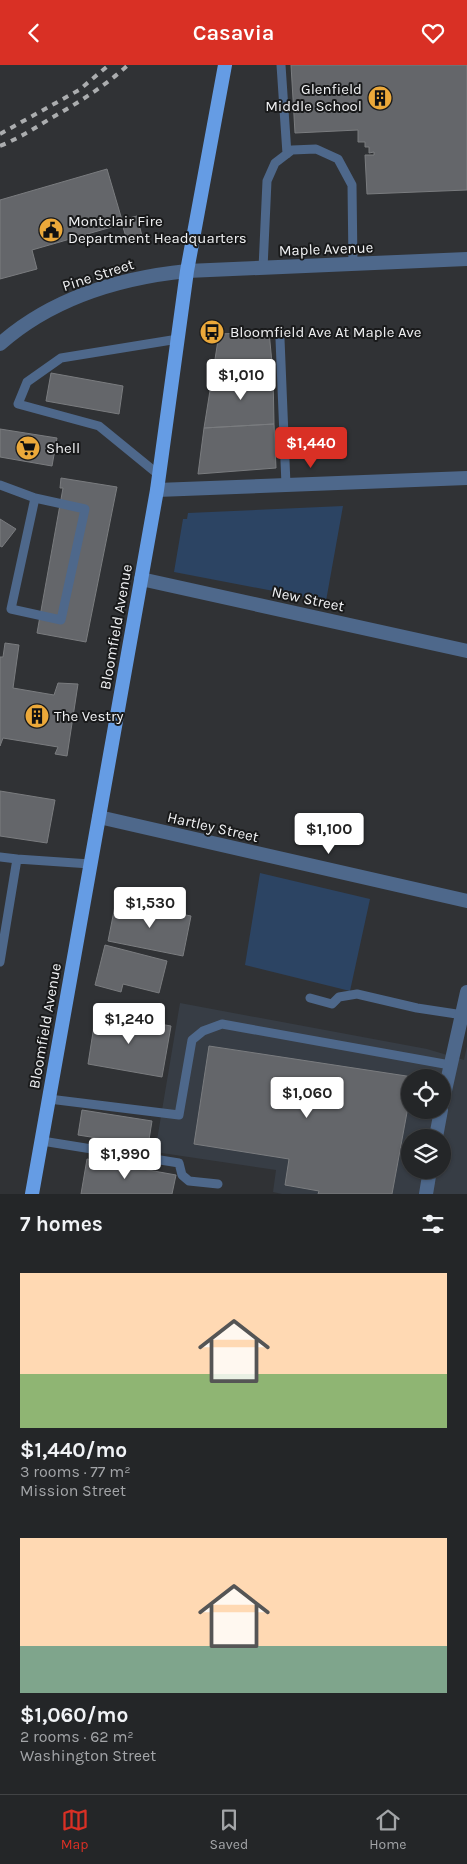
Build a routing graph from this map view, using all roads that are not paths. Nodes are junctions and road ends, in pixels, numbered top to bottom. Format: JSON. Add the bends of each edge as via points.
{"nodes":[{"id":1,"x":225,"y":65,"type":"edge"},
{"id":2,"x":281,"y":65,"type":"edge"},
{"id":3,"x":287,"y":154,"type":"junction"},
{"id":4,"x":467,"y":259,"type":"edge"},
{"id":5,"x":353,"y":264,"type":"junction"},
{"id":6,"x":263,"y":268,"type":"junction"},
{"id":7,"x":187,"y":271,"type":"junction"},
{"id":8,"x":178,"y":339,"type":"junction"},
{"id":9,"x":280,"y":339,"type":"dead end"},
{"id":10,"x":0,"y":344,"type":"edge"},
{"id":11,"x":159,"y":475,"type":"junction"},
{"id":12,"x":467,"y":478,"type":"edge"},
{"id":13,"x":0,"y":485,"type":"edge"},
{"id":14,"x":286,"y":485,"type":"junction"},
{"id":15,"x":157,"y":490,"type":"junction"},
{"id":16,"x":35,"y":498,"type":"junction"},
{"id":17,"x":141,"y":579,"type":"junction"},
{"id":18,"x":467,"y":651,"type":"edge"},
{"id":19,"x":99,"y":817,"type":"junction"},
{"id":20,"x":0,"y":857,"type":"edge"},
{"id":21,"x":17,"y":859,"type":"junction"},
{"id":22,"x":90,"y":864,"type":"junction"},
{"id":23,"x":467,"y":901,"type":"edge"},
{"id":24,"x":0,"y":961,"type":"edge"},
{"id":25,"x":467,"y":992,"type":"edge"},
{"id":26,"x":310,"y":998,"type":"dead end"},
{"id":27,"x":463,"y":1015,"type":"junction"},
{"id":28,"x":450,"y":1065,"type":"junction"},
{"id":29,"x":449,"y":1069,"type":"edge"},
{"id":30,"x":49,"y":1099,"type":"junction"},
{"id":31,"x":42,"y":1141,"type":"junction"},
{"id":32,"x":428,"y":1179,"type":"edge"},
{"id":33,"x":218,"y":1185,"type":"dead end"},
{"id":34,"x":32,"y":1194,"type":"edge"},
{"id":35,"x":426,"y":1194,"type":"edge"}],
"edges":[{"from":1,"to":7,"type":"main road","name":"Bloomfield Avenue"},
{"from":2,"to":3,"type":"lane"},
{"from":3,"to":5,"type":"lane","via":[[292,150],[316,149],[338,159],[352,185]]},
{"from":3,"to":6,"type":"lane","via":[[275,163],[267,181]]},
{"from":4,"to":5,"type":"street","name":"Maple Avenue"},
{"from":5,"to":6,"type":"street","name":"Maple Avenue"},
{"from":6,"to":7,"type":"street","name":"Maple Avenue"},
{"from":7,"to":8,"type":"main road","name":"Bloomfield Avenue"},
{"from":7,"to":10,"type":"street","name":"Pine Street","via":[[145,277],[85,293],[38,316]]},
{"from":8,"to":11,"type":"main road","name":"Bloomfield Avenue"},
{"from":8,"to":11,"type":"lane","via":[[61,358],[28,382],[18,404],[99,426]]},
{"from":9,"to":14,"type":"lane"},
{"from":11,"to":15,"type":"main road","name":"Bloomfield Avenue"},
{"from":12,"to":14,"type":"street"},
{"from":13,"to":16,"type":"lane"},
{"from":14,"to":15,"type":"street"},
{"from":15,"to":17,"type":"main road","name":"Bloomfield Avenue"},
{"from":16,"to":16,"type":"lane","via":[[85,509],[61,620],[11,609]]},
{"from":17,"to":18,"type":"street","name":"New Street"},
{"from":17,"to":19,"type":"main road","name":"Bloomfield Avenue"},
{"from":19,"to":22,"type":"main road","name":"Bloomfield Avenue"},
{"from":19,"to":23,"type":"street","name":"Hartley Street"},
{"from":20,"to":21,"type":"lane"},
{"from":21,"to":22,"type":"lane"},
{"from":21,"to":24,"type":"lane"},
{"from":22,"to":30,"type":"main road","name":"Bloomfield Avenue"},
{"from":25,"to":27,"type":"street"},
{"from":26,"to":27,"type":"lane","via":[[332,1004],[339,997],[357,994]]},
{"from":27,"to":28,"type":"street"},
{"from":28,"to":29,"type":"street"},
{"from":28,"to":30,"type":"lane","via":[[222,1025],[203,1031],[192,1040],[179,1115]]},
{"from":30,"to":31,"type":"main road","name":"Bloomfield Avenue"},
{"from":31,"to":33,"type":"lane","via":[[179,1163],[182,1175],[190,1181]]},
{"from":31,"to":34,"type":"main road","name":"Bloomfield Avenue"},
{"from":32,"to":35,"type":"street"}]}
